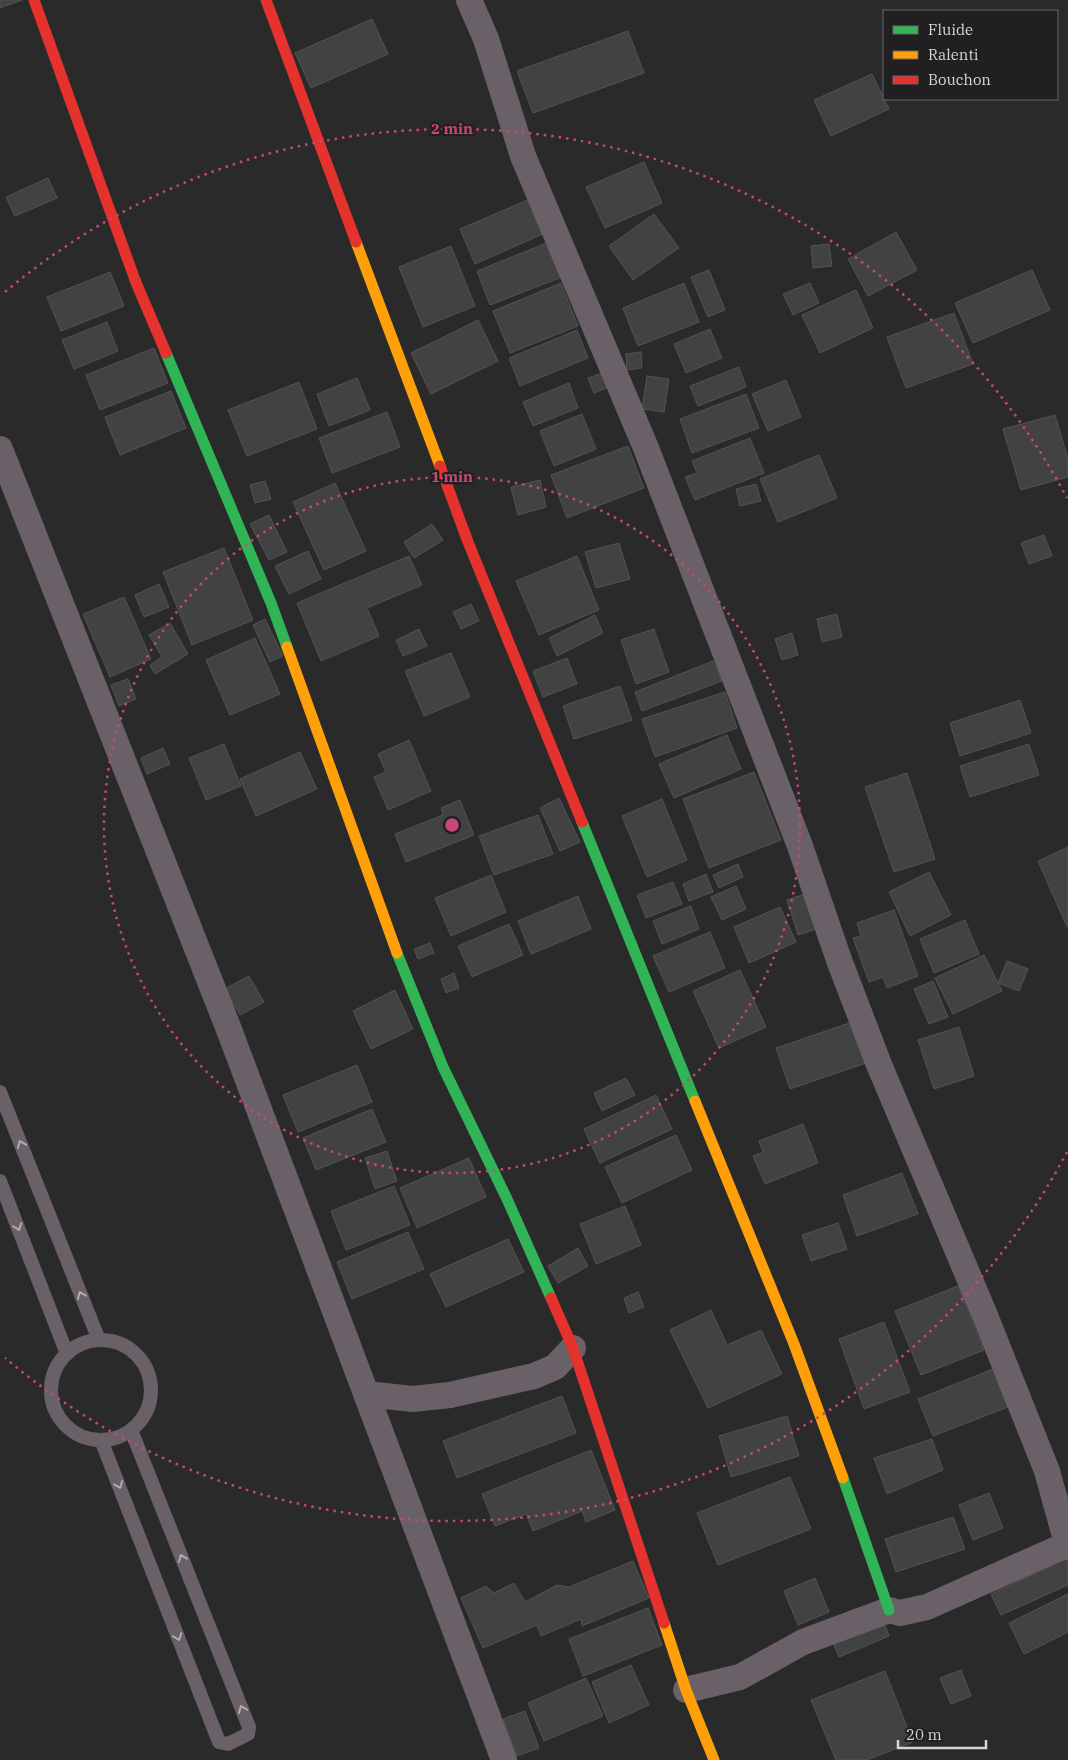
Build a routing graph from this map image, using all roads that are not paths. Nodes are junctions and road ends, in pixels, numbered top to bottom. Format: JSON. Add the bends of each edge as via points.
{"nodes":[{"id":1,"x":34,"y":0,"type":"edge"},
{"id":2,"x":266,"y":0,"type":"edge"},
{"id":3,"x":469,"y":0,"type":"edge"},
{"id":4,"x":0,"y":449,"type":"edge"},
{"id":5,"x":0,"y":1092,"type":"edge"},
{"id":6,"x":0,"y":1181,"type":"edge"},
{"id":7,"x":98,"y":1340,"type":"junction"},
{"id":8,"x":573,"y":1348,"type":"junction"},
{"id":9,"x":67,"y":1354,"type":"junction"},
{"id":10,"x":366,"y":1394,"type":"junction"},
{"id":11,"x":131,"y":1430,"type":"junction"},
{"id":12,"x":102,"y":1440,"type":"junction"},
{"id":13,"x":1067,"y":1545,"type":"edge"},
{"id":14,"x":889,"y":1610,"type":"junction"},
{"id":15,"x":686,"y":1690,"type":"junction"},
{"id":16,"x":504,"y":1760,"type":"edge"},
{"id":17,"x":714,"y":1760,"type":"edge"}],
"edges":[{"from":1,"to":8,"type":"street","via":[[135,280],[270,603],[404,974],[443,1067],[507,1199]]},
{"from":2,"to":14,"type":"street","via":[[468,542],[794,1344]]},
{"from":3,"to":13,"type":"street","via":[[486,39],[523,156],[649,458],[800,846],[880,1067],[1047,1470]]},
{"from":4,"to":10,"type":"street","via":[[228,1027]]},
{"from":7,"to":5,"type":"lane","one_way":true},
{"from":6,"to":9,"type":"lane","one_way":true},
{"from":7,"to":9,"type":"lane","via":[[87,1342]]},
{"from":7,"to":11,"type":"lane","via":[[125,1346],[144,1363],[149,1375],[150,1402],[145,1414]]},
{"from":8,"to":10,"type":"street","via":[[554,1367],[534,1376],[412,1399]]},
{"from":8,"to":15,"type":"street"},
{"from":9,"to":12,"type":"lane","via":[[58,1364],[52,1383],[53,1402],[58,1415],[76,1433]]},
{"from":10,"to":16,"type":"street"},
{"from":11,"to":12,"type":"lane"},
{"from":12,"to":11,"type":"lane","one_way":true,"via":[[219,1742],[228,1744],[248,1734],[249,1727]]},
{"from":13,"to":14,"type":"street","via":[[927,1607],[900,1613]]},
{"from":14,"to":15,"type":"street","via":[[803,1642],[740,1677]]},
{"from":15,"to":17,"type":"street"}]}
